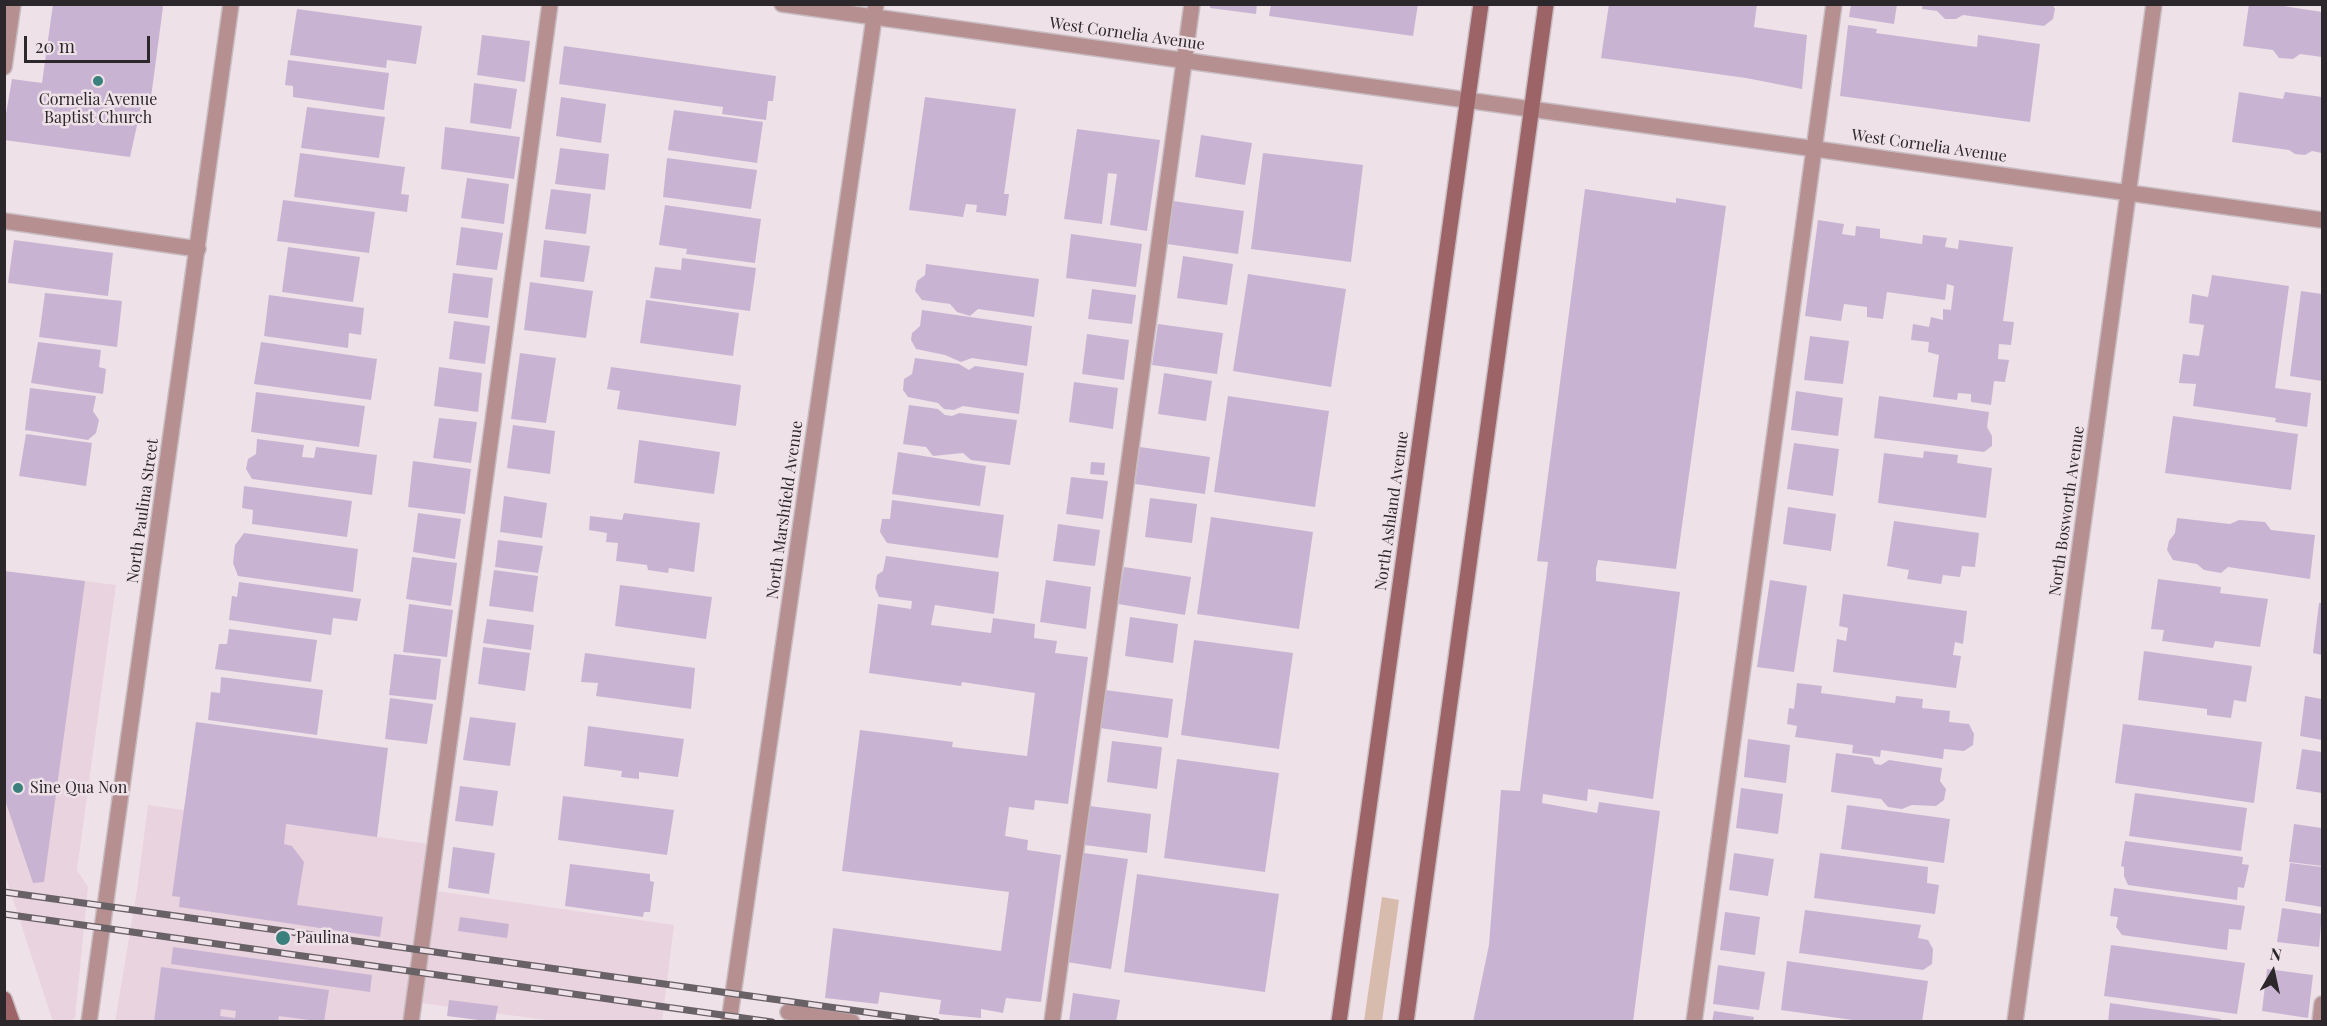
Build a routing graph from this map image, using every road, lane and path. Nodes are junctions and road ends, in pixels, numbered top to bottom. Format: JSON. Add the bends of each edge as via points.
{"nodes":[{"id":1,"x":13,"y":4,"type":"edge"},
{"id":2,"x":231,"y":4,"type":"edge"},
{"id":3,"x":550,"y":4,"type":"edge"},
{"id":4,"x":782,"y":4,"type":"edge"},
{"id":5,"x":1192,"y":4,"type":"edge"},
{"id":6,"x":1481,"y":4,"type":"edge"},
{"id":7,"x":1546,"y":4,"type":"edge"},
{"id":8,"x":1834,"y":4,"type":"edge"},
{"id":9,"x":2154,"y":4,"type":"edge"},
{"id":10,"x":875,"y":11,"type":"edge"},
{"id":11,"x":1184,"y":61,"type":"junction"},
{"id":12,"x":4,"y":67,"type":"edge"},
{"id":13,"x":1468,"y":100,"type":"junction"},
{"id":14,"x":1531,"y":109,"type":"junction"},
{"id":15,"x":1814,"y":148,"type":"junction"},
{"id":16,"x":2128,"y":192,"type":"junction"},
{"id":17,"x":2322,"y":220,"type":"edge"},
{"id":18,"x":4,"y":221,"type":"edge"},
{"id":19,"x":198,"y":249,"type":"junction"},
{"id":20,"x":4,"y":999,"type":"edge"},
{"id":21,"x":2322,"y":1004,"type":"edge"},
{"id":22,"x":788,"y":1012,"type":"dead end"},
{"id":23,"x":12,"y":1022,"type":"edge"},
{"id":24,"x":89,"y":1022,"type":"edge"},
{"id":25,"x":411,"y":1022,"type":"edge"},
{"id":26,"x":729,"y":1022,"type":"edge"},
{"id":27,"x":852,"y":1022,"type":"edge"},
{"id":28,"x":1052,"y":1022,"type":"edge"},
{"id":29,"x":1339,"y":1022,"type":"edge"},
{"id":30,"x":1406,"y":1022,"type":"edge"},
{"id":31,"x":1694,"y":1022,"type":"edge"},
{"id":32,"x":2015,"y":1022,"type":"edge"},
{"id":33,"x":2320,"y":1022,"type":"edge"}],
"edges":[{"from":1,"to":12,"type":"street"},
{"from":2,"to":19,"type":"street","name":"North Paulina Street"},
{"from":3,"to":25,"type":"street"},
{"from":4,"to":10,"type":"street","name":"West Cornelia Avenue"},
{"from":5,"to":11,"type":"street"},
{"from":6,"to":13,"type":"main road","name":"North Ashland Avenue"},
{"from":7,"to":14,"type":"main road"},
{"from":8,"to":15,"type":"street"},
{"from":9,"to":16,"type":"street","name":"North Bosworth Avenue"},
{"from":10,"to":11,"type":"street","name":"West Cornelia Avenue"},
{"from":10,"to":26,"type":"street","name":"North Marshfield Avenue"},
{"from":11,"to":13,"type":"street","name":"West Cornelia Avenue"},
{"from":11,"to":28,"type":"street"},
{"from":13,"to":14,"type":"street","name":"West Cornelia Avenue"},
{"from":13,"to":29,"type":"main road","name":"North Ashland Avenue"},
{"from":14,"to":15,"type":"street","name":"West Cornelia Avenue"},
{"from":14,"to":30,"type":"main road"},
{"from":15,"to":16,"type":"street","name":"West Cornelia Avenue"},
{"from":15,"to":31,"type":"street"},
{"from":16,"to":17,"type":"street","name":"West Cornelia Avenue"},
{"from":16,"to":32,"type":"street","name":"North Bosworth Avenue"},
{"from":18,"to":19,"type":"street"},
{"from":19,"to":24,"type":"street","name":"North Paulina Street"},
{"from":20,"to":23,"type":"main road"},
{"from":21,"to":33,"type":"street"},
{"from":22,"to":27,"type":"street"}]}
